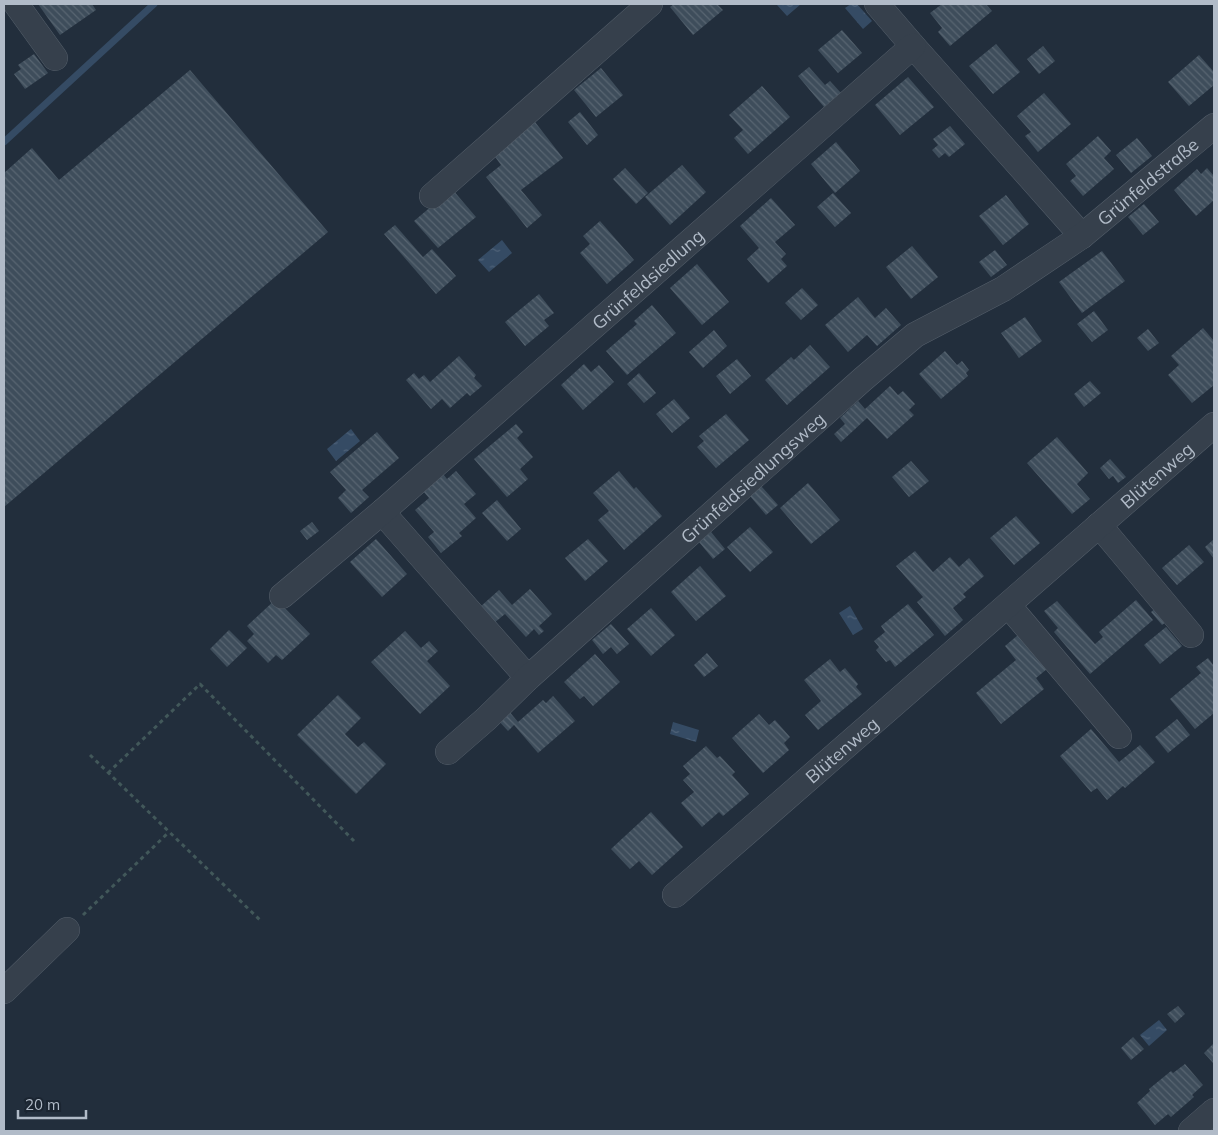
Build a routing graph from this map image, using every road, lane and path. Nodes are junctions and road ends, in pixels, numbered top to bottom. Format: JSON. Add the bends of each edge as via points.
{"nodes":[{"id":1,"x":16,"y":4,"type":"edge"},
{"id":2,"x":650,"y":4,"type":"edge"},
{"id":3,"x":877,"y":4,"type":"edge"},
{"id":4,"x":913,"y":46,"type":"junction"},
{"id":5,"x":55,"y":58,"type":"dead end"},
{"id":6,"x":1214,"y":126,"type":"edge"},
{"id":7,"x":432,"y":196,"type":"dead end"},
{"id":8,"x":1082,"y":236,"type":"junction"},
{"id":9,"x":1214,"y":425,"type":"edge"},
{"id":10,"x":382,"y":512,"type":"junction"},
{"id":11,"x":1099,"y":525,"type":"junction"},
{"id":12,"x":282,"y":596,"type":"dead end"},
{"id":13,"x":1008,"y":605,"type":"junction"},
{"id":14,"x":1191,"y":635,"type":"dead end"},
{"id":15,"x":528,"y":678,"type":"junction"},
{"id":16,"x":1119,"y":736,"type":"dead end"},
{"id":17,"x":448,"y":752,"type":"dead end"},
{"id":18,"x":90,"y":754,"type":"dead end"},
{"id":19,"x":108,"y":773,"type":"junction"},
{"id":20,"x":169,"y":832,"type":"junction"},
{"id":21,"x":354,"y":841,"type":"dead end"},
{"id":22,"x":675,"y":895,"type":"dead end"},
{"id":23,"x":261,"y":921,"type":"dead end"},
{"id":24,"x":66,"y":930,"type":"joint"},
{"id":25,"x":4,"y":991,"type":"edge"},
{"id":26,"x":1214,"y":1111,"type":"edge"},
{"id":27,"x":1191,"y":1131,"type":"edge"}],
"edges":[{"from":1,"to":5,"type":"street"},
{"from":2,"to":7,"type":"street"},
{"from":3,"to":4,"type":"street"},
{"from":4,"to":8,"type":"street"},
{"from":4,"to":10,"type":"street","name":"Grünfeldsiedlung"},
{"from":6,"to":8,"type":"street","name":"Grünfeldstraße"},
{"from":8,"to":15,"type":"street","name":"Grünfeldsiedlungsweg","via":[[1004,289],[915,335]]},
{"from":9,"to":11,"type":"street","name":"Blütenweg"},
{"from":10,"to":12,"type":"street","name":"Grünfeldsiedlung"},
{"from":10,"to":15,"type":"street"},
{"from":11,"to":13,"type":"street","name":"Blütenweg"},
{"from":11,"to":14,"type":"street"},
{"from":13,"to":16,"type":"street"},
{"from":13,"to":22,"type":"street","name":"Blütenweg"},
{"from":15,"to":17,"type":"street","name":"Grünfeldsiedlungsweg"},
{"from":18,"to":19,"type":"path"},
{"from":19,"to":20,"type":"path"},
{"from":19,"to":21,"type":"path","via":[[200,684]]},
{"from":20,"to":23,"type":"path"},
{"from":20,"to":24,"type":"path"},
{"from":24,"to":25,"type":"street"},
{"from":26,"to":27,"type":"street"}]}
